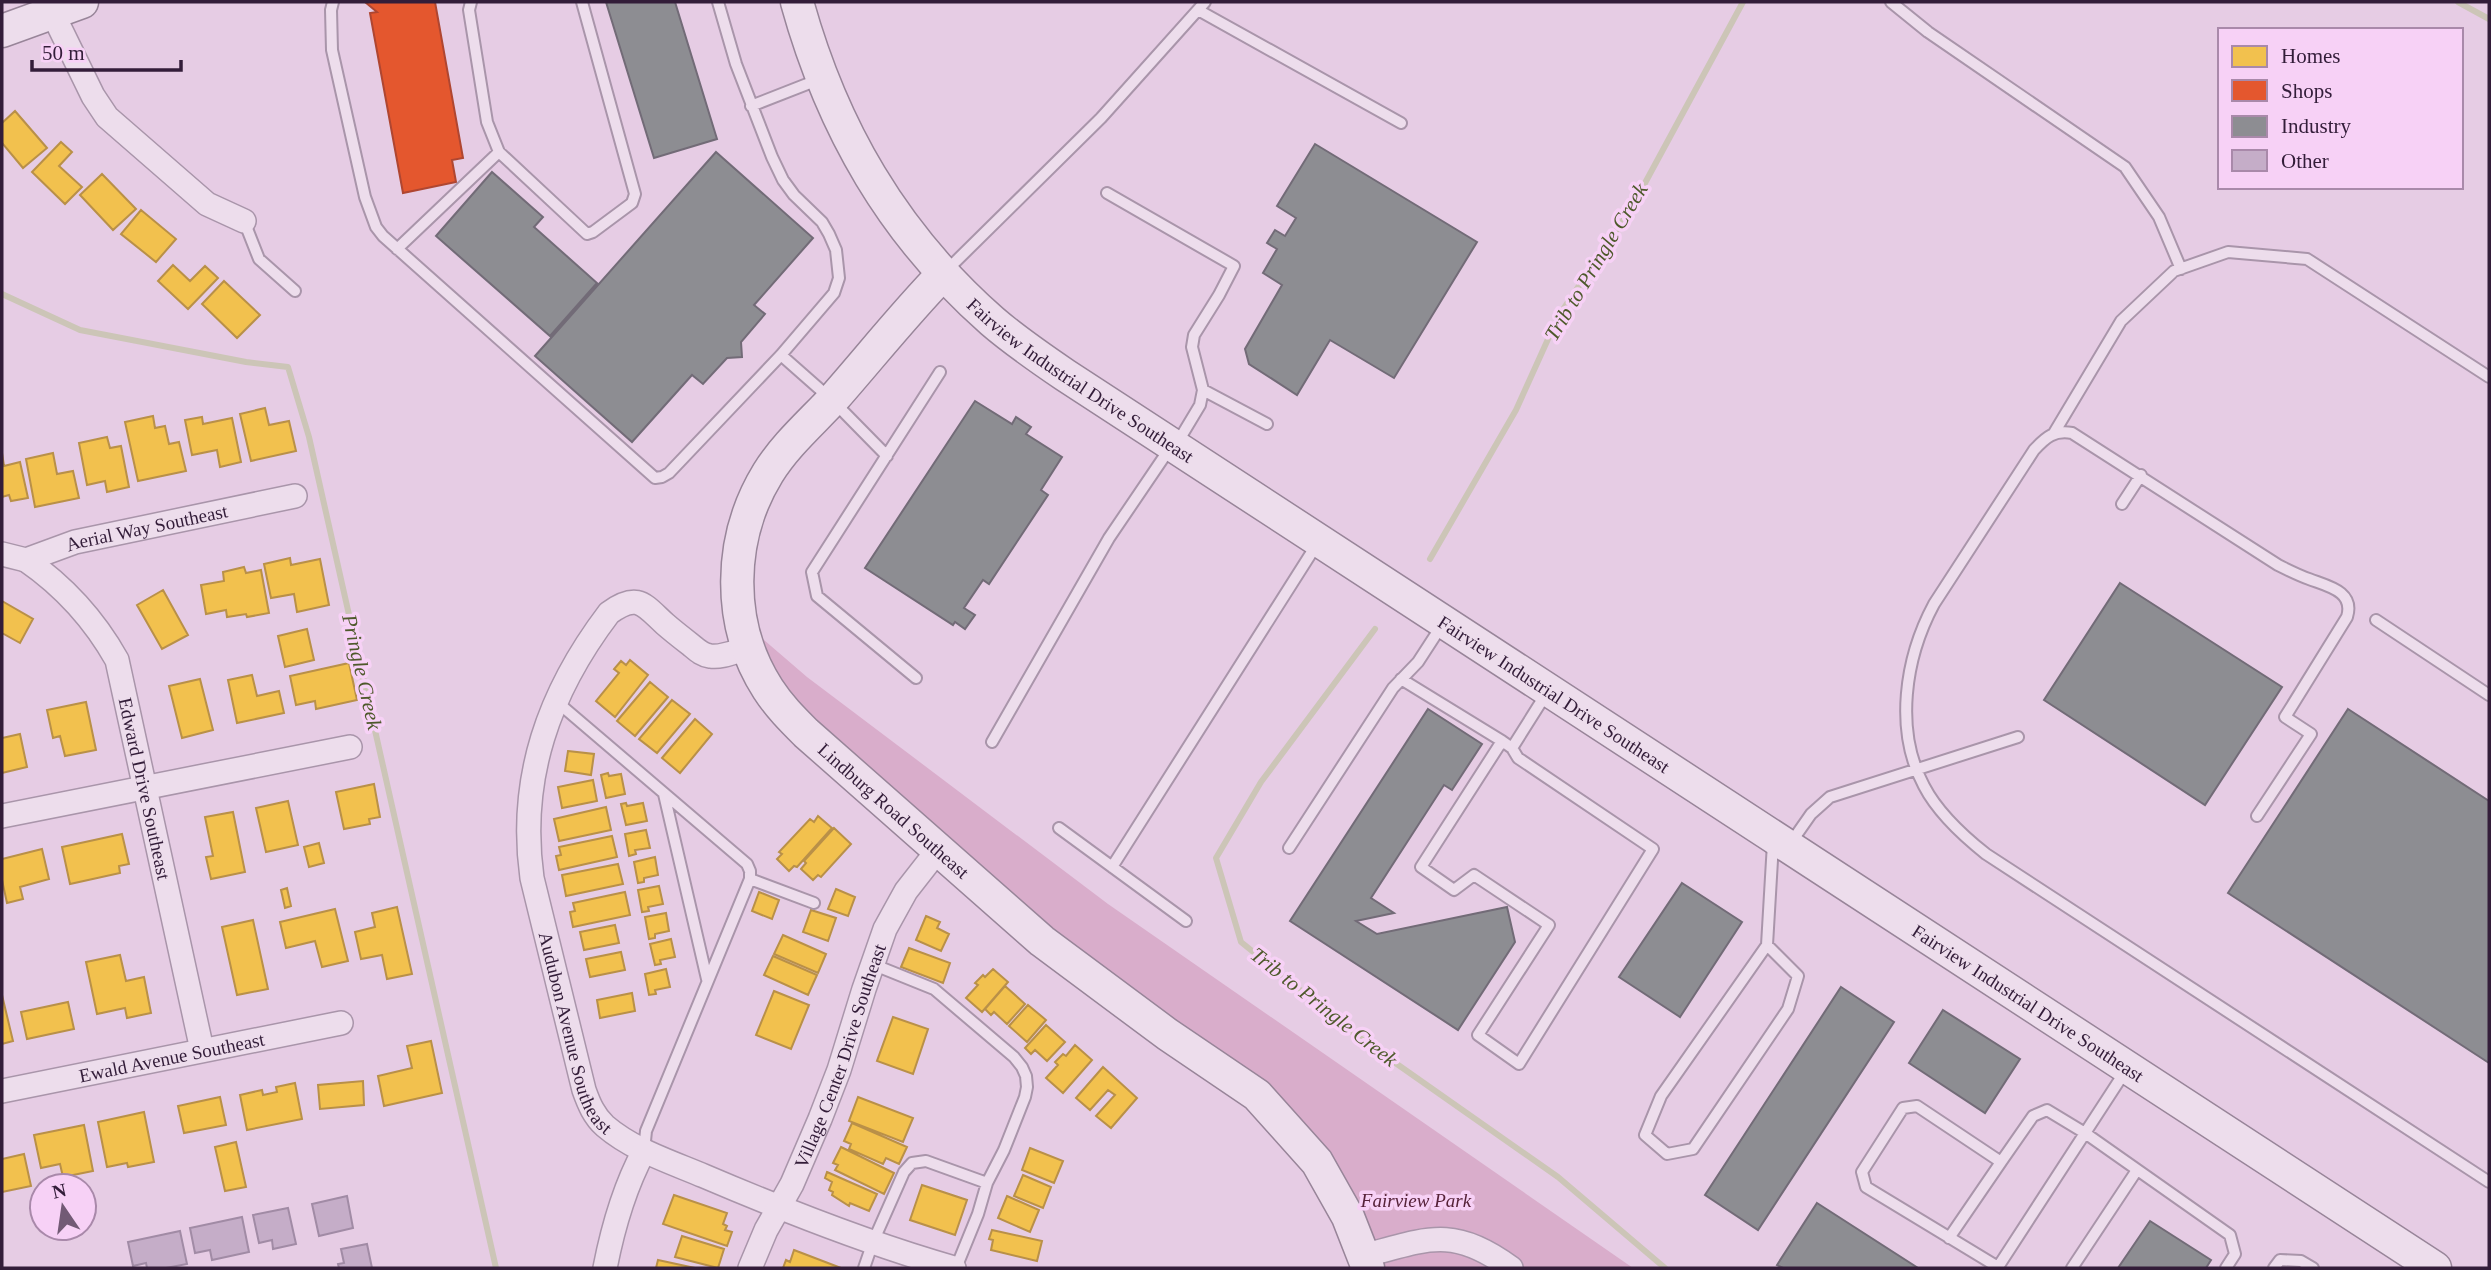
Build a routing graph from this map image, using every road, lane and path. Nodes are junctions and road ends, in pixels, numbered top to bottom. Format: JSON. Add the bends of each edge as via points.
{"nodes":[{"id":1,"x":82,"y":2,"type":"edge"},
{"id":2,"x":333,"y":2,"type":"edge"},
{"id":3,"x":471,"y":2,"type":"edge"},
{"id":4,"x":582,"y":2,"type":"edge"},
{"id":5,"x":718,"y":2,"type":"edge"},
{"id":6,"x":797,"y":2,"type":"edge"},
{"id":7,"x":1891,"y":2,"type":"edge"},
{"id":8,"x":1201,"y":6,"type":"edge"},
{"id":9,"x":53,"y":13,"type":"junction"},
{"id":10,"x":2,"y":31,"type":"edge"},
{"id":11,"x":821,"y":79,"type":"junction"},
{"id":12,"x":751,"y":106,"type":"junction"},
{"id":13,"x":1401,"y":124,"type":"dead end"},
{"id":14,"x":499,"y":152,"type":"junction"},
{"id":15,"x":1107,"y":193,"type":"dead end"},
{"id":16,"x":244,"y":221,"type":"joint"},
{"id":17,"x":397,"y":249,"type":"junction"},
{"id":18,"x":2181,"y":269,"type":"junction"},
{"id":19,"x":943,"y":274,"type":"junction"},
{"id":20,"x":295,"y":291,"type":"dead end"},
{"id":21,"x":781,"y":355,"type":"junction"},
{"id":22,"x":940,"y":372,"type":"dead end"},
{"id":23,"x":2489,"y":377,"type":"edge"},
{"id":24,"x":1203,"y":390,"type":"junction"},
{"id":25,"x":832,"y":400,"type":"junction"},
{"id":26,"x":1267,"y":424,"type":"dead end"},
{"id":27,"x":2054,"y":433,"type":"junction"},
{"id":28,"x":1173,"y":446,"type":"junction"},
{"id":29,"x":887,"y":456,"type":"junction"},
{"id":30,"x":2141,"y":475,"type":"junction"},
{"id":31,"x":295,"y":496,"type":"dead end"},
{"id":32,"x":2122,"y":504,"type":"dead end"},
{"id":33,"x":1319,"y":541,"type":"junction"},
{"id":34,"x":2,"y":554,"type":"edge"},
{"id":35,"x":26,"y":560,"type":"junction"},
{"id":36,"x":2376,"y":620,"type":"dead end"},
{"id":37,"x":1444,"y":623,"type":"junction"},
{"id":38,"x":748,"y":648,"type":"junction"},
{"id":39,"x":916,"y":678,"type":"dead end"},
{"id":40,"x":1401,"y":679,"type":"junction"},
{"id":41,"x":1548,"y":691,"type":"junction"},
{"id":42,"x":2489,"y":695,"type":"edge"},
{"id":43,"x":556,"y":701,"type":"junction"},
{"id":44,"x":2018,"y":737,"type":"dead end"},
{"id":45,"x":1502,"y":741,"type":"junction"},
{"id":46,"x":992,"y":742,"type":"dead end"},
{"id":47,"x":350,"y":747,"type":"dead end"},
{"id":48,"x":1512,"y":748,"type":"junction"},
{"id":49,"x":1916,"y":769,"type":"junction"},
{"id":50,"x":145,"y":787,"type":"junction"},
{"id":51,"x":664,"y":794,"type":"junction"},
{"id":52,"x":2,"y":816,"type":"edge"},
{"id":53,"x":2257,"y":816,"type":"dead end"},
{"id":54,"x":1059,"y":828,"type":"dead end"},
{"id":55,"x":1781,"y":841,"type":"junction"},
{"id":56,"x":1289,"y":848,"type":"dead end"},
{"id":57,"x":938,"y":850,"type":"junction"},
{"id":58,"x":1112,"y":867,"type":"junction"},
{"id":59,"x":750,"y":879,"type":"junction"},
{"id":60,"x":814,"y":903,"type":"dead end"},
{"id":61,"x":1186,"y":921,"type":"dead end"},
{"id":62,"x":1767,"y":945,"type":"junction"},
{"id":63,"x":872,"y":964,"type":"junction"},
{"id":64,"x":707,"y":980,"type":"junction"},
{"id":65,"x":341,"y":1023,"type":"dead end"},
{"id":66,"x":202,"y":1050,"type":"junction"},
{"id":67,"x":2127,"y":1067,"type":"junction"},
{"id":68,"x":2,"y":1091,"type":"edge"},
{"id":69,"x":2085,"y":1133,"type":"junction"},
{"id":70,"x":644,"y":1151,"type":"junction"},
{"id":71,"x":2001,"y":1162,"type":"junction"},
{"id":72,"x":2137,"y":1170,"type":"junction"},
{"id":73,"x":2489,"y":1182,"type":"edge"},
{"id":74,"x":987,"y":1183,"type":"junction"},
{"id":75,"x":779,"y":1208,"type":"junction"},
{"id":76,"x":1949,"y":1238,"type":"junction"},
{"id":77,"x":873,"y":1242,"type":"junction"},
{"id":78,"x":1366,"y":1262,"type":"edge"},
{"id":79,"x":605,"y":1268,"type":"edge"},
{"id":80,"x":750,"y":1268,"type":"edge"},
{"id":81,"x":864,"y":1268,"type":"edge"},
{"id":82,"x":955,"y":1268,"type":"edge"},
{"id":83,"x":1511,"y":1268,"type":"edge"},
{"id":84,"x":1998,"y":1268,"type":"edge"},
{"id":85,"x":2072,"y":1268,"type":"edge"},
{"id":86,"x":2226,"y":1268,"type":"edge"},
{"id":87,"x":2274,"y":1268,"type":"edge"},
{"id":88,"x":2313,"y":1268,"type":"edge"},
{"id":89,"x":2435,"y":1268,"type":"edge"}],
"edges":[{"from":1,"to":9,"type":"main road"},
{"from":2,"to":17,"type":"lane","via":[[332,50],[365,197],[376,228]]},
{"from":3,"to":14,"type":"lane","via":[[487,122]]},
{"from":4,"to":14,"type":"lane","via":[[635,199],[587,234]]},
{"from":5,"to":12,"type":"lane"},
{"from":6,"to":11,"type":"main road","name":"Fairview Industrial Drive Southeast"},
{"from":7,"to":18,"type":"lane","via":[[2125,167],[2159,217]]},
{"from":8,"to":13,"type":"lane"},
{"from":8,"to":19,"type":"lane","via":[[1101,118]]},
{"from":9,"to":10,"type":"main road"},
{"from":9,"to":16,"type":"street","via":[[107,117],[207,204]]},
{"from":11,"to":12,"type":"lane"},
{"from":11,"to":19,"type":"main road","name":"Fairview Industrial Drive Southeast","via":[[871,177]]},
{"from":12,"to":21,"type":"lane","via":[[783,180],[821,222],[839,264],[834,293]]},
{"from":14,"to":17,"type":"lane"},
{"from":15,"to":24,"type":"lane","via":[[1234,266],[1194,334],[1192,347]]},
{"from":16,"to":20,"type":"lane","via":[[259,259]]},
{"from":17,"to":21,"type":"lane","via":[[655,478],[669,473]]},
{"from":18,"to":23,"type":"lane","via":[[2228,252],[2306,259]]},
{"from":18,"to":27,"type":"lane","via":[[2121,321]]},
{"from":19,"to":25,"type":"main road","name":"Lindburg Road Southeast"},
{"from":19,"to":28,"type":"main road","name":"Fairview Industrial Drive Southeast","via":[[1018,342]]},
{"from":21,"to":25,"type":"lane"},
{"from":22,"to":29,"type":"lane"},
{"from":24,"to":26,"type":"lane"},
{"from":24,"to":28,"type":"lane","via":[[1200,405]]},
{"from":25,"to":29,"type":"lane"},
{"from":25,"to":38,"type":"main road","name":"Lindburg Road Southeast","via":[[770,471],[744,528],[737,576]]},
{"from":27,"to":30,"type":"lane","via":[[2072,433]]},
{"from":27,"to":49,"type":"lane","via":[[2034,450],[1921,629],[1909,668],[1907,699]]},
{"from":28,"to":33,"type":"main road","name":"Fairview Industrial Drive Southeast"},
{"from":28,"to":46,"type":"lane","via":[[1109,538]]},
{"from":29,"to":39,"type":"lane","via":[[812,572],[817,596]]},
{"from":30,"to":32,"type":"lane"},
{"from":30,"to":53,"type":"lane","via":[[2278,565],[2334,588],[2348,602],[2347,617],[2285,717],[2311,734]]},
{"from":31,"to":35,"type":"street","name":"Aerial Way Southeast","via":[[75,542]]},
{"from":33,"to":37,"type":"main road","name":"Fairview Industrial Drive Southeast"},
{"from":33,"to":58,"type":"lane"},
{"from":34,"to":35,"type":"street"},
{"from":35,"to":50,"type":"street","name":"Edward Drive Southeast","via":[[53,578],[86,612],[117,660]]},
{"from":36,"to":42,"type":"lane"},
{"from":37,"to":40,"type":"lane"},
{"from":37,"to":41,"type":"main road","name":"Fairview Industrial Drive Southeast"},
{"from":38,"to":43,"type":"street","name":"Audubon Avenue Southeast","via":[[718,656],[701,653],[648,607],[640,603],[617,607],[574,664]]},
{"from":38,"to":57,"type":"main road","name":"Lindburg Road Southeast","via":[[768,689],[790,717]]},
{"from":40,"to":45,"type":"lane"},
{"from":40,"to":56,"type":"lane"},
{"from":41,"to":48,"type":"lane"},
{"from":41,"to":55,"type":"main road","name":"Fairview Industrial Drive Southeast"},
{"from":43,"to":51,"type":"lane"},
{"from":43,"to":70,"type":"street","name":"Audubon Avenue Southeast","via":[[530,787],[527,845],[532,878],[590,1106],[607,1128]]},
{"from":44,"to":49,"type":"lane"},
{"from":45,"to":48,"type":"lane"},
{"from":45,"to":48,"type":"lane","via":[[1421,867],[1454,890],[1474,875],[1549,925],[1478,1035],[1519,1064],[1653,849],[1518,758]]},
{"from":47,"to":50,"type":"street"},
{"from":49,"to":55,"type":"lane","via":[[1830,797]]},
{"from":49,"to":73,"type":"lane","via":[[1935,804],[1986,854]]},
{"from":50,"to":52,"type":"street"},
{"from":50,"to":66,"type":"street","name":"Edward Drive Southeast"},
{"from":51,"to":59,"type":"lane","via":[[747,864]]},
{"from":51,"to":64,"type":"lane"},
{"from":54,"to":58,"type":"lane"},
{"from":55,"to":62,"type":"lane"},
{"from":55,"to":67,"type":"main road","name":"Fairview Industrial Drive Southeast"},
{"from":57,"to":63,"type":"street","name":"Village Center Drive Southeast","via":[[897,906]]},
{"from":57,"to":78,"type":"main road","name":"Lindburg Road Southeast","via":[[1083,973],[1258,1095],[1317,1162],[1348,1217]]},
{"from":58,"to":61,"type":"lane"},
{"from":59,"to":60,"type":"lane"},
{"from":59,"to":64,"type":"lane"},
{"from":62,"to":62,"type":"lane","via":[[1798,976],[1788,1009],[1693,1149],[1667,1154],[1644,1135],[1661,1096]]},
{"from":63,"to":74,"type":"lane","via":[[934,989],[1022,1067],[1025,1097]]},
{"from":63,"to":75,"type":"street","name":"Village Center Drive Southeast","via":[[839,1070]]},
{"from":64,"to":70,"type":"lane","via":[[646,1131]]},
{"from":65,"to":66,"type":"street","name":"Ewald Avenue Southeast"},
{"from":66,"to":68,"type":"street","name":"Ewald Avenue Southeast"},
{"from":67,"to":69,"type":"lane"},
{"from":67,"to":89,"type":"main road","name":"Fairview Industrial Drive Southeast"},
{"from":69,"to":71,"type":"lane","via":[[2047,1110],[2033,1116]]},
{"from":69,"to":72,"type":"lane"},
{"from":69,"to":84,"type":"lane"},
{"from":70,"to":75,"type":"street","name":"Audubon Avenue Southeast"},
{"from":70,"to":79,"type":"street","via":[[622,1200]]},
{"from":71,"to":76,"type":"lane"},
{"from":71,"to":76,"type":"lane","via":[[1917,1106],[1903,1108],[1862,1172],[1866,1187]]},
{"from":72,"to":85,"type":"lane"},
{"from":72,"to":86,"type":"lane","via":[[2230,1236],[2235,1254]]},
{"from":74,"to":77,"type":"lane","via":[[926,1161],[912,1164],[904,1172]]},
{"from":74,"to":82,"type":"lane"},
{"from":75,"to":77,"type":"street","name":"Audubon Avenue Southeast"},
{"from":75,"to":80,"type":"street","name":"Village Center Drive Southeast"},
{"from":76,"to":84,"type":"lane"},
{"from":77,"to":81,"type":"lane"},
{"from":77,"to":82,"type":"street","name":"Audubon Avenue Southeast"},
{"from":78,"to":83,"type":"street","via":[[1427,1239],[1453,1240],[1478,1246]]},
{"from":87,"to":88,"type":"lane","via":[[2280,1260],[2301,1261]]}]}
